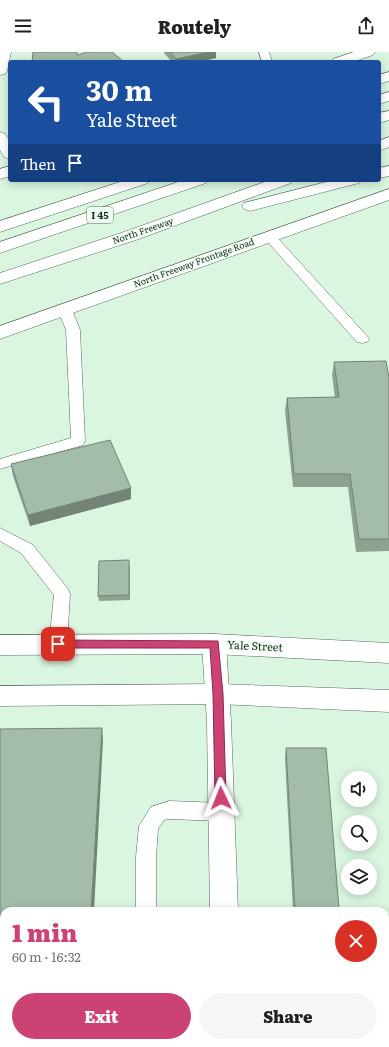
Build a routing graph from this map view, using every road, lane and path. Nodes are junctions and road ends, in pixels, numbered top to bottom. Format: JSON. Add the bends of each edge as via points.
{"nodes":[{"id":1,"x":4,"y":52,"type":"edge"},
{"id":2,"x":368,"y":52,"type":"edge"},
{"id":3,"x":344,"y":60,"type":"edge"},
{"id":4,"x":0,"y":71,"type":"edge"},
{"id":5,"x":0,"y":138,"type":"edge"},
{"id":6,"x":8,"y":151,"type":"edge"},
{"id":7,"x":136,"y":182,"type":"edge"},
{"id":8,"x":194,"y":182,"type":"edge"},
{"id":9,"x":279,"y":182,"type":"edge"},
{"id":10,"x":345,"y":182,"type":"edge"},
{"id":11,"x":389,"y":194,"type":"edge"},
{"id":12,"x":0,"y":227,"type":"edge"},
{"id":13,"x":130,"y":236,"type":"junction"},
{"id":14,"x":270,"y":237,"type":"junction"},
{"id":15,"x":0,"y":248,"type":"edge"},
{"id":16,"x":0,"y":279,"type":"edge"},
{"id":17,"x":65,"y":310,"type":"junction"},
{"id":18,"x":0,"y":333,"type":"edge"},
{"id":19,"x":362,"y":339,"type":"dead end"},
{"id":20,"x":0,"y":464,"type":"edge"},
{"id":21,"x":0,"y":534,"type":"edge"},
{"id":22,"x":58,"y":644,"type":"junction"},
{"id":23,"x":214,"y":644,"type":"junction"},
{"id":24,"x":0,"y":645,"type":"edge"},
{"id":25,"x":389,"y":653,"type":"edge"},
{"id":26,"x":218,"y":694,"type":"junction"},
{"id":27,"x":0,"y":696,"type":"edge"},
{"id":28,"x":389,"y":701,"type":"edge"},
{"id":29,"x":221,"y":812,"type":"junction"},
{"id":30,"x":146,"y":907,"type":"edge"},
{"id":31,"x":224,"y":907,"type":"edge"}],
"edges":[{"from":1,"to":4,"type":"main road"},
{"from":2,"to":3,"type":"main road"},
{"from":5,"to":6,"type":"main road"},
{"from":7,"to":12,"type":"main road","number":"I 45"},
{"from":8,"to":15,"type":"main road","number":"I 45"},
{"from":9,"to":13,"type":"main road","name":"North Freeway"},
{"from":10,"to":13,"type":"main road"},
{"from":11,"to":14,"type":"main road","name":"North Freeway Frontage Road"},
{"from":13,"to":16,"type":"main road","name":"North Freeway"},
{"from":14,"to":17,"type":"main road","name":"North Freeway Frontage Road"},
{"from":14,"to":19,"type":"lane"},
{"from":17,"to":18,"type":"main road","name":"North Freeway Frontage Road"},
{"from":17,"to":20,"type":"lane","via":[[73,330],[78,441]]},
{"from":21,"to":22,"type":"lane","via":[[26,549],[62,594]]},
{"from":22,"to":23,"type":"main road","name":"Yale Street"},
{"from":22,"to":24,"type":"main road","name":"Yale Street"},
{"from":23,"to":25,"type":"main road","name":"Yale Street"},
{"from":23,"to":26,"type":"main road"},
{"from":26,"to":27,"type":"main road"},
{"from":26,"to":28,"type":"main road"},
{"from":26,"to":29,"type":"main road"},
{"from":29,"to":30,"type":"lane","via":[[169,810],[158,813],[149,826]]},
{"from":29,"to":31,"type":"main road"}]}
